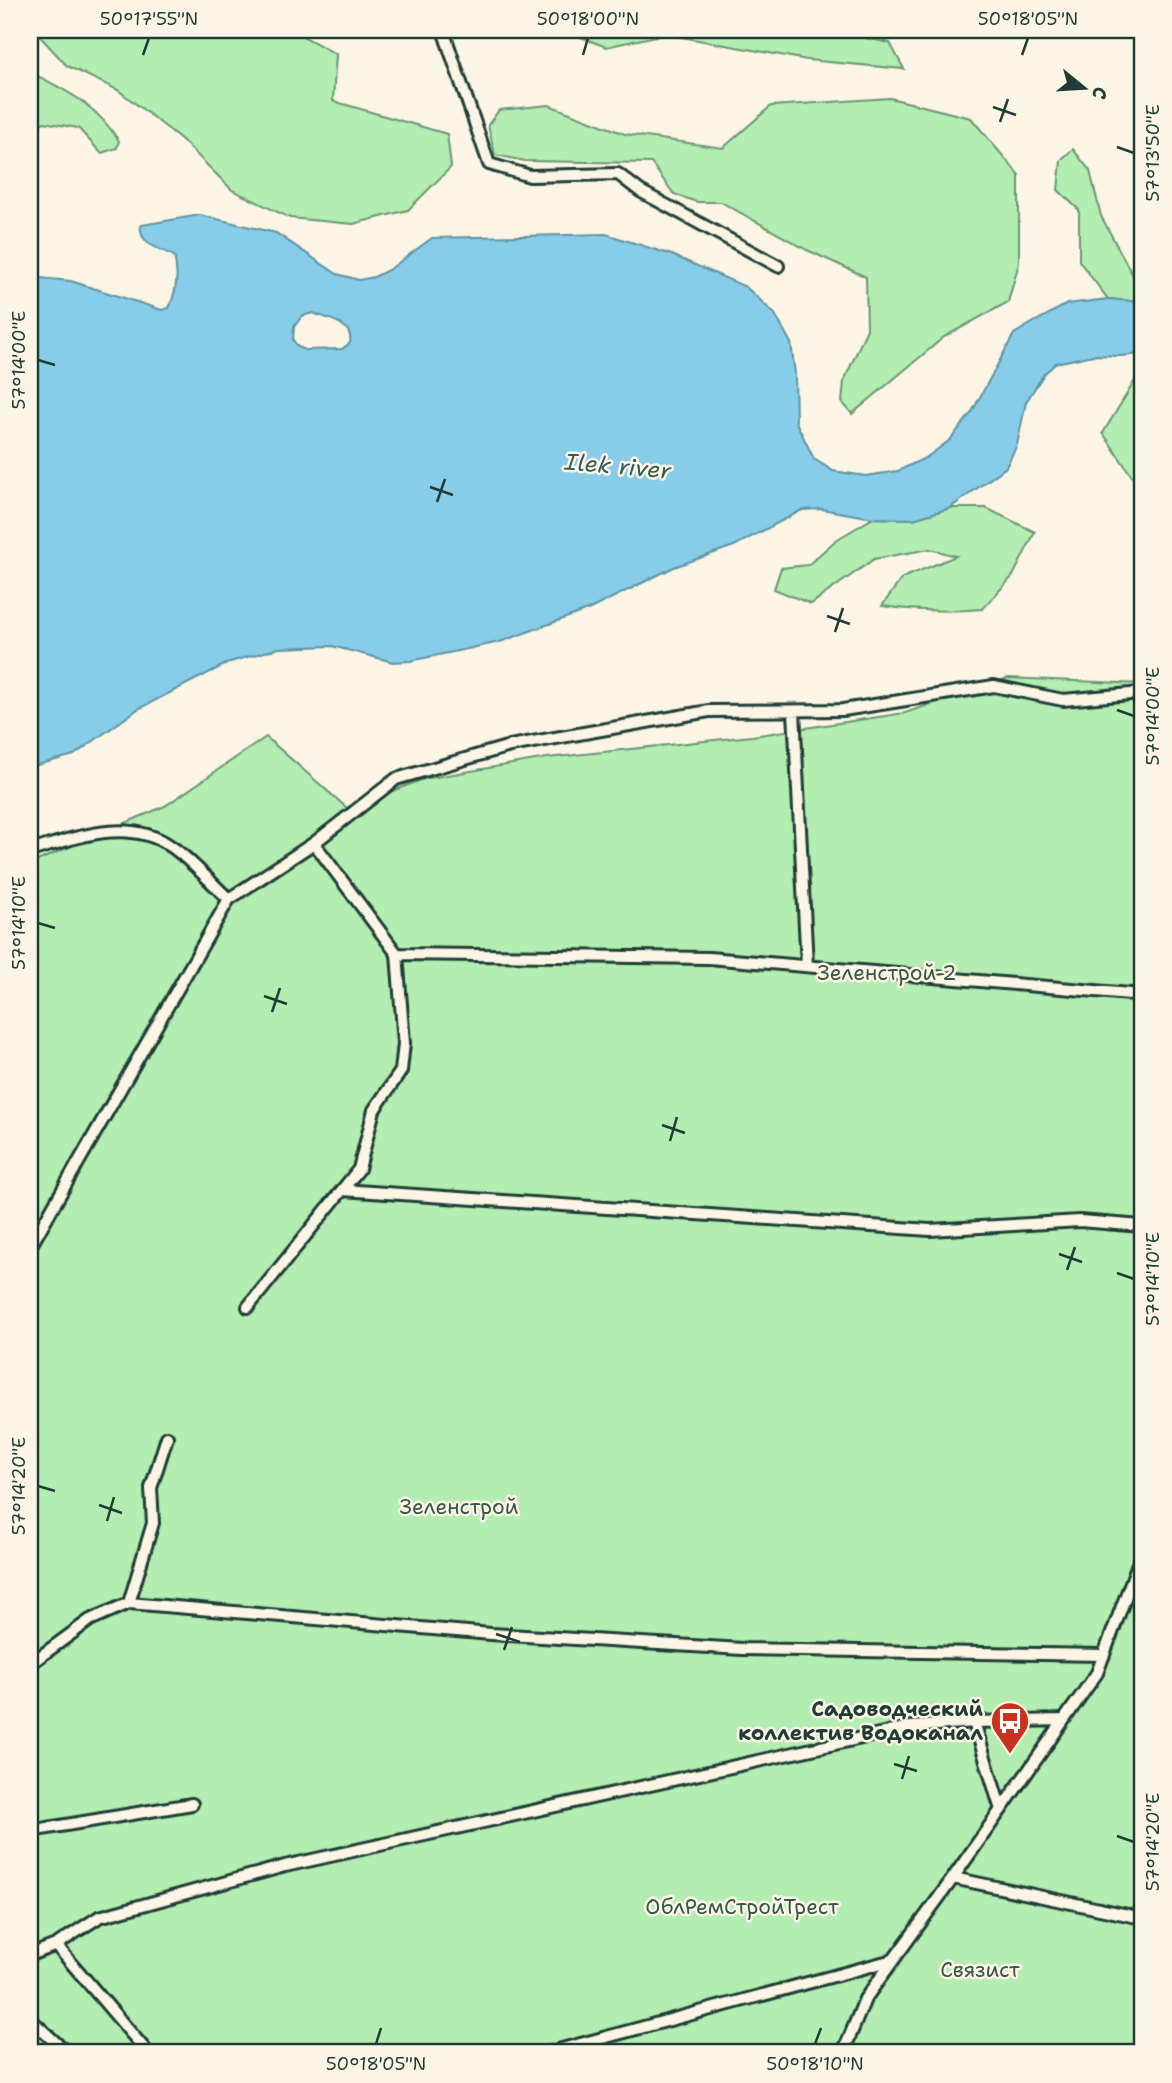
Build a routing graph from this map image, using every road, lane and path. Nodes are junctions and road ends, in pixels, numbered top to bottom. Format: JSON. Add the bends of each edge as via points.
{"nodes":[{"id":1,"x":443,"y":30,"type":"edge"},
{"id":2,"x":778,"y":266,"type":"dead end"},
{"id":3,"x":1142,"y":693,"type":"edge"},
{"id":4,"x":794,"y":711,"type":"junction"},
{"id":5,"x":314,"y":843,"type":"junction"},
{"id":6,"x":30,"y":851,"type":"edge"},
{"id":7,"x":229,"y":899,"type":"junction"},
{"id":8,"x":397,"y":954,"type":"junction"},
{"id":9,"x":807,"y":966,"type":"junction"},
{"id":10,"x":1142,"y":995,"type":"edge"},
{"id":11,"x":342,"y":1190,"type":"junction"},
{"id":12,"x":1142,"y":1226,"type":"edge"},
{"id":13,"x":30,"y":1247,"type":"edge"},
{"id":14,"x":248,"y":1307,"type":"dead end"},
{"id":15,"x":167,"y":1437,"type":"dead end"},
{"id":16,"x":1142,"y":1553,"type":"edge"},
{"id":17,"x":129,"y":1603,"type":"junction"},
{"id":18,"x":1104,"y":1655,"type":"junction"},
{"id":19,"x":30,"y":1664,"type":"edge"},
{"id":20,"x":1064,"y":1720,"type":"junction"},
{"id":21,"x":974,"y":1721,"type":"junction"},
{"id":22,"x":192,"y":1804,"type":"dead end"},
{"id":23,"x":1001,"y":1810,"type":"junction"},
{"id":24,"x":30,"y":1831,"type":"edge"},
{"id":25,"x":953,"y":1878,"type":"junction"},
{"id":26,"x":1142,"y":1918,"type":"edge"},
{"id":27,"x":56,"y":1945,"type":"junction"},
{"id":28,"x":30,"y":1955,"type":"edge"},
{"id":29,"x":893,"y":1960,"type":"junction"},
{"id":30,"x":30,"y":2019,"type":"edge"},
{"id":31,"x":67,"y":2053,"type":"edge"},
{"id":32,"x":148,"y":2053,"type":"edge"},
{"id":33,"x":547,"y":2053,"type":"edge"},
{"id":34,"x":843,"y":2053,"type":"edge"}],
"edges":[{"from":1,"to":2,"type":"lane","via":[[489,164],[530,176],[618,174],[640,191]]},
{"from":3,"to":4,"type":"lane","via":[[1063,700],[994,686],[843,710]]},
{"from":4,"to":5,"type":"lane","via":[[709,711],[497,750],[396,779]]},
{"from":4,"to":9,"type":"lane"},
{"from":5,"to":7,"type":"lane"},
{"from":5,"to":8,"type":"lane"},
{"from":6,"to":7,"type":"lane","via":[[87,834],[135,830],[171,846]]},
{"from":7,"to":13,"type":"lane"},
{"from":8,"to":9,"type":"lane","via":[[709,958]]},
{"from":8,"to":11,"type":"lane","via":[[404,1043],[401,1070],[374,1110],[359,1169]]},
{"from":9,"to":10,"type":"lane"},
{"from":11,"to":12,"type":"lane","via":[[930,1230],[1080,1221]]},
{"from":11,"to":14,"type":"lane"},
{"from":15,"to":17,"type":"lane","via":[[150,1488],[153,1523]]},
{"from":16,"to":18,"type":"lane"},
{"from":17,"to":18,"type":"lane","via":[[491,1634],[742,1649]]},
{"from":17,"to":19,"type":"lane","via":[[90,1620]]},
{"from":18,"to":20,"type":"lane"},
{"from":20,"to":21,"type":"lane"},
{"from":20,"to":23,"type":"lane"},
{"from":21,"to":23,"type":"lane"},
{"from":21,"to":27,"type":"lane","via":[[911,1727],[285,1866],[99,1917]]},
{"from":22,"to":24,"type":"lane"},
{"from":23,"to":25,"type":"lane"},
{"from":25,"to":26,"type":"lane"},
{"from":25,"to":29,"type":"lane"},
{"from":27,"to":28,"type":"lane"},
{"from":27,"to":32,"type":"lane"},
{"from":29,"to":33,"type":"lane"},
{"from":29,"to":34,"type":"lane","via":[[865,1999]]},
{"from":30,"to":31,"type":"lane"}]}
